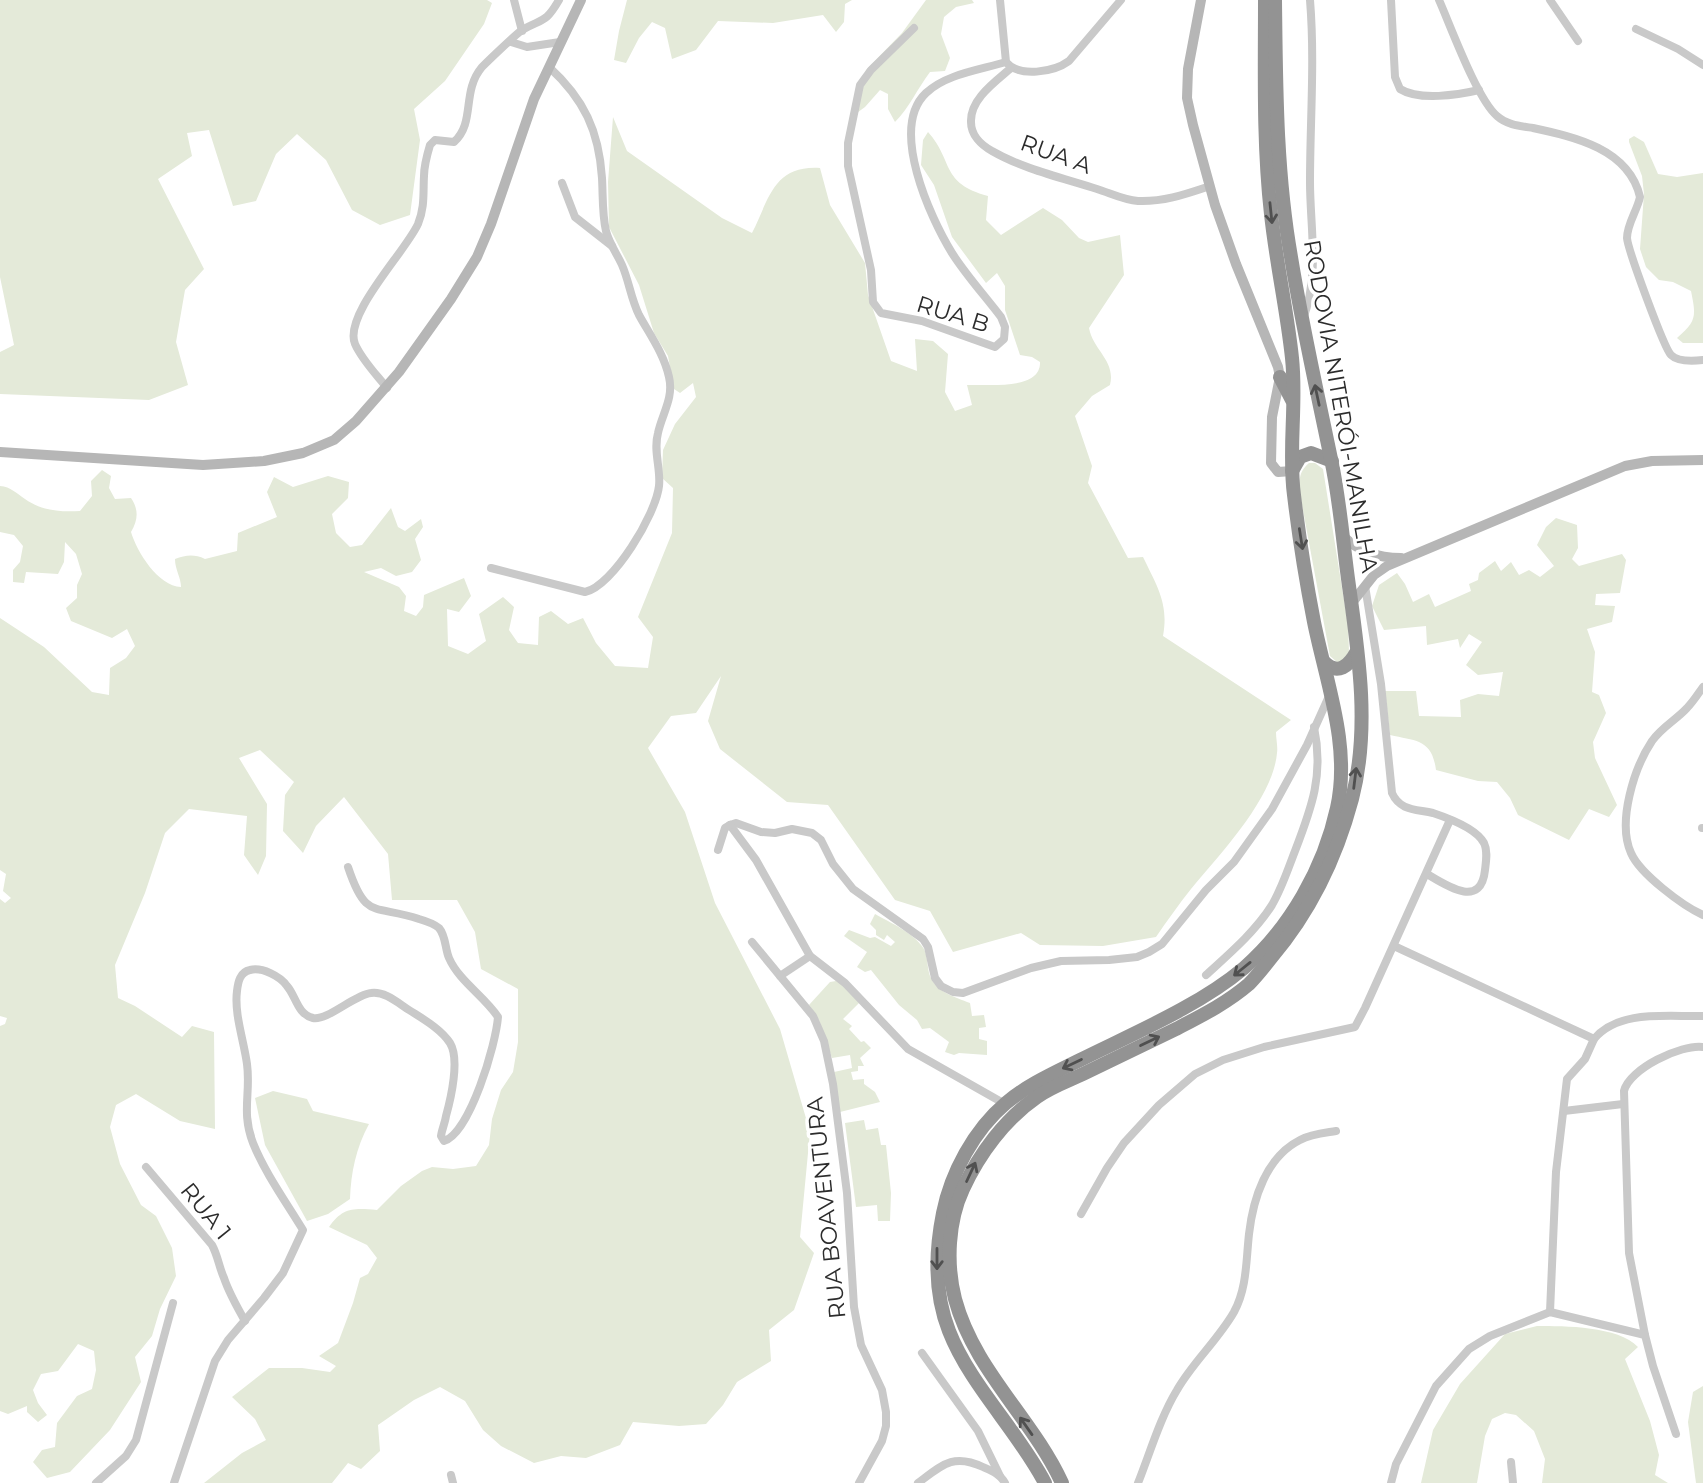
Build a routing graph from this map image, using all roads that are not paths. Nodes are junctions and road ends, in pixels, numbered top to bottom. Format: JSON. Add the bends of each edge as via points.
{"nodes":[{"id":1,"x":514,"y":0,"type":"edge"},
{"id":2,"x":559,"y":0,"type":"edge"},
{"id":3,"x":581,"y":0,"type":"edge"},
{"id":4,"x":1000,"y":0,"type":"edge"},
{"id":5,"x":1121,"y":0,"type":"edge"},
{"id":6,"x":1201,"y":0,"type":"edge"},
{"id":7,"x":1265,"y":0,"type":"edge"},
{"id":8,"x":1275,"y":0,"type":"edge"},
{"id":9,"x":1310,"y":0,"type":"edge"},
{"id":10,"x":1391,"y":0,"type":"edge"},
{"id":11,"x":1439,"y":0,"type":"edge"},
{"id":12,"x":1550,"y":0,"type":"edge"},
{"id":13,"x":914,"y":28,"type":"dead end"},
{"id":14,"x":1636,"y":29,"type":"dead end"},
{"id":15,"x":522,"y":31,"type":"junction"},
{"id":16,"x":1578,"y":41,"type":"dead end"},
{"id":17,"x":511,"y":42,"type":"junction"},
{"id":18,"x":560,"y":42,"type":"junction"},
{"id":19,"x":1008,"y":65,"type":"junction"},
{"id":20,"x":1703,"y":65,"type":"edge"},
{"id":21,"x":549,"y":67,"type":"junction"},
{"id":22,"x":1479,"y":90,"type":"junction"},
{"id":23,"x":562,"y":183,"type":"dead end"},
{"id":24,"x":1210,"y":186,"type":"junction"},
{"id":25,"x":611,"y":246,"type":"junction"},
{"id":26,"x":1302,"y":322,"type":"junction"},
{"id":27,"x":1703,"y":360,"type":"edge"},
{"id":28,"x":1280,"y":377,"type":"junction"},
{"id":29,"x":387,"y":388,"type":"junction"},
{"id":30,"x":1294,"y":404,"type":"junction"},
{"id":31,"x":0,"y":452,"type":"edge"},
{"id":32,"x":1703,"y":460,"type":"edge"},
{"id":33,"x":1332,"y":461,"type":"junction"},
{"id":34,"x":1292,"y":471,"type":"junction"},
{"id":35,"x":1342,"y":535,"type":"junction"},
{"id":36,"x":1407,"y":558,"type":"junction"},
{"id":37,"x":491,"y":568,"type":"dead end"},
{"id":38,"x":1365,"y":586,"type":"junction"},
{"id":39,"x":1351,"y":604,"type":"junction"},
{"id":40,"x":1357,"y":651,"type":"junction"},
{"id":41,"x":1324,"y":662,"type":"junction"},
{"id":42,"x":1703,"y":687,"type":"edge"},
{"id":43,"x":1331,"y":693,"type":"junction"},
{"id":44,"x":1314,"y":727,"type":"junction"},
{"id":45,"x":1450,"y":820,"type":"junction"},
{"id":46,"x":730,"y":825,"type":"junction"},
{"id":47,"x":718,"y":850,"type":"dead end"},
{"id":48,"x":348,"y":867,"type":"dead end"},
{"id":49,"x":1427,"y":874,"type":"junction"},
{"id":50,"x":1703,"y":915,"type":"edge"},
{"id":51,"x":752,"y":942,"type":"dead end"},
{"id":52,"x":1394,"y":946,"type":"junction"},
{"id":53,"x":810,"y":956,"type":"junction"},
{"id":54,"x":1206,"y":975,"type":"dead end"},
{"id":55,"x":780,"y":976,"type":"junction"},
{"id":56,"x":1703,"y":1016,"type":"edge"},
{"id":57,"x":1594,"y":1039,"type":"junction"},
{"id":58,"x":1703,"y":1047,"type":"edge"},
{"id":59,"x":1005,"y":1104,"type":"junction"},
{"id":60,"x":1623,"y":1104,"type":"junction"},
{"id":61,"x":1564,"y":1111,"type":"junction"},
{"id":62,"x":1336,"y":1131,"type":"dead end"},
{"id":63,"x":146,"y":1167,"type":"dead end"},
{"id":64,"x":1081,"y":1214,"type":"dead end"},
{"id":65,"x":173,"y":1303,"type":"dead end"},
{"id":66,"x":1550,"y":1312,"type":"junction"},
{"id":67,"x":245,"y":1321,"type":"junction"},
{"id":68,"x":1645,"y":1335,"type":"junction"},
{"id":69,"x":922,"y":1353,"type":"dead end"},
{"id":70,"x":1676,"y":1434,"type":"dead end"},
{"id":71,"x":1511,"y":1462,"type":"dead end"},
{"id":72,"x":1003,"y":1479,"type":"edge"},
{"id":73,"x":96,"y":1483,"type":"edge"},
{"id":74,"x":174,"y":1483,"type":"edge"},
{"id":75,"x":859,"y":1483,"type":"edge"},
{"id":76,"x":918,"y":1483,"type":"edge"},
{"id":77,"x":1045,"y":1483,"type":"edge"},
{"id":78,"x":1062,"y":1483,"type":"edge"},
{"id":79,"x":1138,"y":1483,"type":"edge"},
{"id":80,"x":1391,"y":1483,"type":"edge"},
{"id":81,"x":1513,"y":1483,"type":"edge"}],
"edges":[{"from":1,"to":15,"type":"street"},
{"from":2,"to":15,"type":"street","via":[[545,19]]},
{"from":3,"to":18,"type":"street"},
{"from":4,"to":19,"type":"street"},
{"from":5,"to":19,"type":"street","via":[[1062,66],[1032,71]]},
{"from":6,"to":24,"type":"street","via":[[1187,98]]},
{"from":7,"to":30,"type":"highway","name":"RODOVIA NITERÓI-MANILHA","one_way":true,"via":[[1270,210],[1293,362]]},
{"from":8,"to":26,"type":"highway","name":"RODOVIA NITERÓI-MANILHA","via":[[1279,155]]},
{"from":9,"to":26,"type":"street","via":[[1313,280]]},
{"from":10,"to":22,"type":"street","via":[[1395,77],[1400,89],[1449,95]]},
{"from":11,"to":22,"type":"street"},
{"from":12,"to":16,"type":"street"},
{"from":13,"to":19,"type":"street","name":"RUA B","via":[[860,85],[848,143],[848,166],[871,270],[873,302],[881,313],[922,321],[995,347],[1004,339],[1005,327],[952,253],[931,210],[917,170],[911,127],[913,112],[935,86],[950,78]]},
{"from":14,"to":20,"type":"street"},
{"from":15,"to":17,"type":"street"},
{"from":17,"to":18,"type":"street","via":[[527,47]]},
{"from":17,"to":29,"type":"street","via":[[472,81],[467,120],[458,138],[454,142],[435,140],[430,145],[425,200],[417,226],[355,322],[354,342]]},
{"from":18,"to":21,"type":"street"},
{"from":19,"to":24,"type":"street","name":"RUA A","via":[[974,107],[971,119],[972,131],[991,150],[1134,201],[1172,199]]},
{"from":21,"to":25,"type":"street","via":[[578,97],[591,123],[600,151]]},
{"from":21,"to":29,"type":"street","via":[[477,257]]},
{"from":22,"to":27,"type":"street","via":[[1498,117],[1600,148],[1630,173],[1640,197],[1627,241],[1645,293],[1669,353],[1679,359]]},
{"from":23,"to":25,"type":"street","via":[[575,217]]},
{"from":24,"to":28,"type":"street"},
{"from":25,"to":37,"type":"street","via":[[671,386],[658,433],[655,502],[626,557],[592,590],[572,590]]},
{"from":33,"to":26,"type":"highway","name":"RODOVIA NITERÓI-MANILHA","one_way":true},
{"from":28,"to":30,"type":"highway"},
{"from":28,"to":34,"type":"street","via":[[1272,417],[1271,463],[1278,472]]},
{"from":29,"to":31,"type":"street","via":[[334,440],[303,453],[264,461],[192,465]]},
{"from":30,"to":34,"type":"highway","name":"RODOVIA NITERÓI-MANILHA"},
{"from":32,"to":36,"type":"street","via":[[1626,466]]},
{"from":33,"to":34,"type":"highway","via":[[1311,453],[1300,457]]},
{"from":33,"to":35,"type":"highway","name":"RODOVIA NITERÓI-MANILHA"},
{"from":34,"to":41,"type":"highway","name":"RODOVIA NITERÓI-MANILHA","one_way":true},
{"from":35,"to":36,"type":"street","via":[[1371,554]]},
{"from":35,"to":39,"type":"highway","name":"RODOVIA NITERÓI-MANILHA"},
{"from":36,"to":38,"type":"street","via":[[1387,566]]},
{"from":38,"to":39,"type":"street"},
{"from":38,"to":45,"type":"street","via":[[1392,793],[1403,807]]},
{"from":39,"to":40,"type":"highway","name":"RODOVIA NITERÓI-MANILHA"},
{"from":40,"to":41,"type":"highway","via":[[1345,667],[1332,668]]},
{"from":78,"to":40,"type":"highway","name":"RODOVIA NITERÓI-MANILHA","one_way":true,"via":[[993,1380],[955,1298],[950,1265],[959,1197],[975,1163],[1015,1115],[1039,1095],[1226,1002],[1251,982],[1302,919],[1326,876],[1353,793],[1362,704]]},
{"from":41,"to":43,"type":"highway","name":"RODOVIA NITERÓI-MANILHA"},
{"from":42,"to":50,"type":"street","via":[[1662,729],[1643,757],[1626,823],[1629,847],[1638,863],[1679,902]]},
{"from":43,"to":44,"type":"street"},
{"from":43,"to":59,"type":"highway","name":"RODOVIA NITERÓI-MANILHA","one_way":true,"via":[[1341,764],[1337,809],[1310,883],[1269,944],[1242,970],[1192,1003],[1040,1080]]},
{"from":44,"to":46,"type":"street","via":[[1249,842],[1161,944],[1137,957],[1061,961],[1031,968],[963,993],[941,986],[923,939],[853,889],[812,833],[792,829],[761,832]]},
{"from":44,"to":54,"type":"street","via":[[1318,774],[1311,811],[1283,881],[1261,919]]},
{"from":45,"to":49,"type":"street"},
{"from":45,"to":49,"type":"street","via":[[1483,842],[1485,874],[1470,893]]},
{"from":46,"to":47,"type":"street"},
{"from":46,"to":53,"type":"street","via":[[756,860]]},
{"from":48,"to":67,"type":"street","via":[[356,891],[369,907],[440,929],[450,960],[498,1017],[494,1039],[474,1103],[444,1141],[441,1136],[454,1055],[451,1044],[427,1021],[389,997],[371,993],[313,1018],[273,975],[263,970],[244,972],[236,994],[247,1068],[247,1123],[254,1145],[303,1230],[283,1273]]},
{"from":49,"to":52,"type":"street"},
{"from":51,"to":55,"type":"street","name":"RUA BOAVENTURA"},
{"from":52,"to":57,"type":"street"},
{"from":52,"to":64,"type":"street","via":[[1355,1027],[1264,1047],[1195,1074],[1124,1143]]},
{"from":53,"to":55,"type":"street"},
{"from":53,"to":59,"type":"street","via":[[845,983],[908,1049]]},
{"from":55,"to":75,"type":"street","name":"RUA BOAVENTURA","via":[[813,1016],[824,1041],[847,1193],[853,1307],[861,1345],[886,1412],[882,1441]]},
{"from":56,"to":57,"type":"street","via":[[1625,1020],[1601,1029]]},
{"from":57,"to":61,"type":"street","via":[[1585,1059],[1567,1079]]},
{"from":58,"to":60,"type":"street","via":[[1675,1051],[1634,1074],[1626,1082]]},
{"from":59,"to":77,"type":"highway","name":"RODOVIA NITERÓI-MANILHA","one_way":true,"via":[[954,1174],[937,1240],[937,1283],[949,1331],[962,1358]]},
{"from":60,"to":61,"type":"street"},
{"from":60,"to":68,"type":"street","via":[[1629,1253]]},
{"from":61,"to":66,"type":"street","via":[[1556,1172]]},
{"from":62,"to":79,"type":"street","via":[[1292,1144],[1266,1174],[1234,1312],[1176,1390]]},
{"from":63,"to":67,"type":"street","name":"RUA 1","via":[[212,1245]]},
{"from":65,"to":73,"type":"street","via":[[136,1440],[126,1456]]},
{"from":66,"to":68,"type":"street"},
{"from":66,"to":80,"type":"street","via":[[1490,1336],[1450,1367],[1409,1437]]},
{"from":67,"to":74,"type":"street","via":[[215,1361]]},
{"from":68,"to":70,"type":"street"},
{"from":69,"to":72,"type":"street","via":[[978,1432]]},
{"from":71,"to":81,"type":"street"},
{"from":72,"to":76,"type":"street","via":[[954,1460]]}]}
